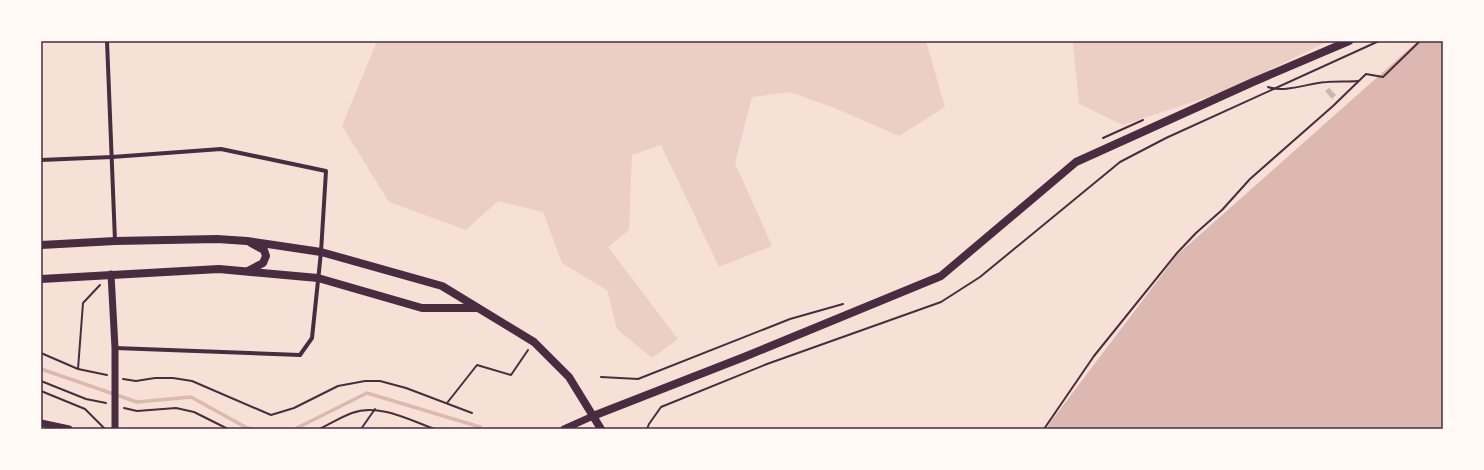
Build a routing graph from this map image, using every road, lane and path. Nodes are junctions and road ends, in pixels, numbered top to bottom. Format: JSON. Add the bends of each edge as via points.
{"nodes":[{"id":1,"x":107,"y":41,"type":"edge"},
{"id":2,"x":1349,"y":41,"type":"edge"},
{"id":3,"x":1379,"y":41,"type":"edge"},
{"id":4,"x":1420,"y":41,"type":"edge"},
{"id":5,"x":1359,"y":81,"type":"junction"},
{"id":6,"x":1253,"y":82,"type":"junction"},
{"id":7,"x":1273,"y":89,"type":"junction"},
{"id":8,"x":1150,"y":117,"type":"dead end"},
{"id":9,"x":1102,"y":138,"type":"dead end"},
{"id":10,"x":112,"y":157,"type":"junction"},
{"id":11,"x":41,"y":160,"type":"edge"},
{"id":12,"x":115,"y":241,"type":"junction"},
{"id":13,"x":247,"y":241,"type":"junction"},
{"id":14,"x":41,"y":246,"type":"edge"},
{"id":15,"x":321,"y":252,"type":"junction"},
{"id":16,"x":248,"y":271,"type":"junction"},
{"id":17,"x":111,"y":274,"type":"junction"},
{"id":18,"x":318,"y":278,"type":"junction"},
{"id":19,"x":41,"y":279,"type":"edge"},
{"id":20,"x":847,"y":303,"type":"dead end"},
{"id":21,"x":477,"y":308,"type":"junction"},
{"id":22,"x":534,"y":342,"type":"junction"},
{"id":23,"x":115,"y":348,"type":"junction"},
{"id":24,"x":41,"y":353,"type":"edge"},
{"id":25,"x":78,"y":369,"type":"junction"},
{"id":26,"x":107,"y":375,"type":"dead end"},
{"id":27,"x":602,"y":377,"type":"dead end"},
{"id":28,"x":121,"y":378,"type":"dead end"},
{"id":29,"x":41,"y":381,"type":"edge"},
{"id":30,"x":41,"y":391,"type":"edge"},
{"id":31,"x":447,"y":403,"type":"junction"},
{"id":32,"x":108,"y":404,"type":"dead end"},
{"id":33,"x":122,"y":407,"type":"dead end"},
{"id":34,"x":375,"y":409,"type":"junction"},
{"id":35,"x":472,"y":413,"type":"dead end"},
{"id":36,"x":593,"y":416,"type":"junction"},
{"id":37,"x":41,"y":423,"type":"edge"},
{"id":38,"x":69,"y":429,"type":"edge"},
{"id":39,"x":105,"y":429,"type":"edge"},
{"id":40,"x":115,"y":429,"type":"edge"},
{"id":41,"x":228,"y":429,"type":"edge"},
{"id":42,"x":319,"y":429,"type":"edge"},
{"id":43,"x":360,"y":429,"type":"edge"},
{"id":44,"x":435,"y":429,"type":"edge"},
{"id":45,"x":564,"y":429,"type":"edge"},
{"id":46,"x":601,"y":429,"type":"edge"},
{"id":47,"x":648,"y":429,"type":"edge"},
{"id":48,"x":1044,"y":429,"type":"edge"}],
"edges":[{"from":1,"to":10,"type":"street"},
{"from":2,"to":6,"type":"main road"},
{"from":3,"to":7,"type":"path"},
{"from":4,"to":5,"type":"path","via":[[1383,77],[1366,74]]},
{"from":5,"to":7,"type":"path","via":[[1326,82]]},
{"from":5,"to":48,"type":"path","via":[[1250,178],[1222,210],[1177,253],[1094,356]]},
{"from":6,"to":7,"type":"path"},
{"from":6,"to":36,"type":"main road","via":[[1076,162],[941,276]]},
{"from":7,"to":47,"type":"path","via":[[1120,162],[980,277],[941,302],[767,364],[661,406]]},
{"from":8,"to":9,"type":"path"},
{"from":10,"to":11,"type":"street"},
{"from":10,"to":12,"type":"street"},
{"from":10,"to":15,"type":"street","via":[[221,149],[326,171]]},
{"from":12,"to":13,"type":"main road"},
{"from":12,"to":14,"type":"main road"},
{"from":13,"to":15,"type":"main road"},
{"from":13,"to":16,"type":"main road","via":[[264,250],[266,256],[263,263]]},
{"from":15,"to":18,"type":"street"},
{"from":15,"to":21,"type":"main road","via":[[442,286]]},
{"from":16,"to":17,"type":"main road","via":[[219,269]]},
{"from":16,"to":18,"type":"main road"},
{"from":17,"to":19,"type":"main road"},
{"from":17,"to":23,"type":"street"},
{"from":17,"to":25,"type":"path","via":[[83,303]]},
{"from":18,"to":21,"type":"main road","via":[[422,308]]},
{"from":18,"to":23,"type":"street","via":[[312,338],[300,356]]},
{"from":20,"to":27,"type":"path","via":[[790,319],[638,379]]},
{"from":21,"to":22,"type":"main road"},
{"from":22,"to":31,"type":"path","via":[[511,375],[477,365]]},
{"from":22,"to":36,"type":"main road","via":[[569,377]]},
{"from":23,"to":40,"type":"street"},
{"from":24,"to":25,"type":"path"},
{"from":25,"to":26,"type":"path"},
{"from":28,"to":31,"type":"path","via":[[136,382],[155,378],[192,381],[271,415],[294,408],[338,386],[365,381],[380,381]]},
{"from":29,"to":32,"type":"path","via":[[86,399]]},
{"from":30,"to":39,"type":"path","via":[[85,409]]},
{"from":31,"to":35,"type":"path"},
{"from":33,"to":41,"type":"path","via":[[137,411],[182,409],[194,412]]},
{"from":34,"to":42,"type":"path","via":[[353,413]]},
{"from":34,"to":43,"type":"path"},
{"from":34,"to":44,"type":"path"},
{"from":36,"to":45,"type":"street"},
{"from":36,"to":46,"type":"main road"},
{"from":37,"to":38,"type":"street"}]}
